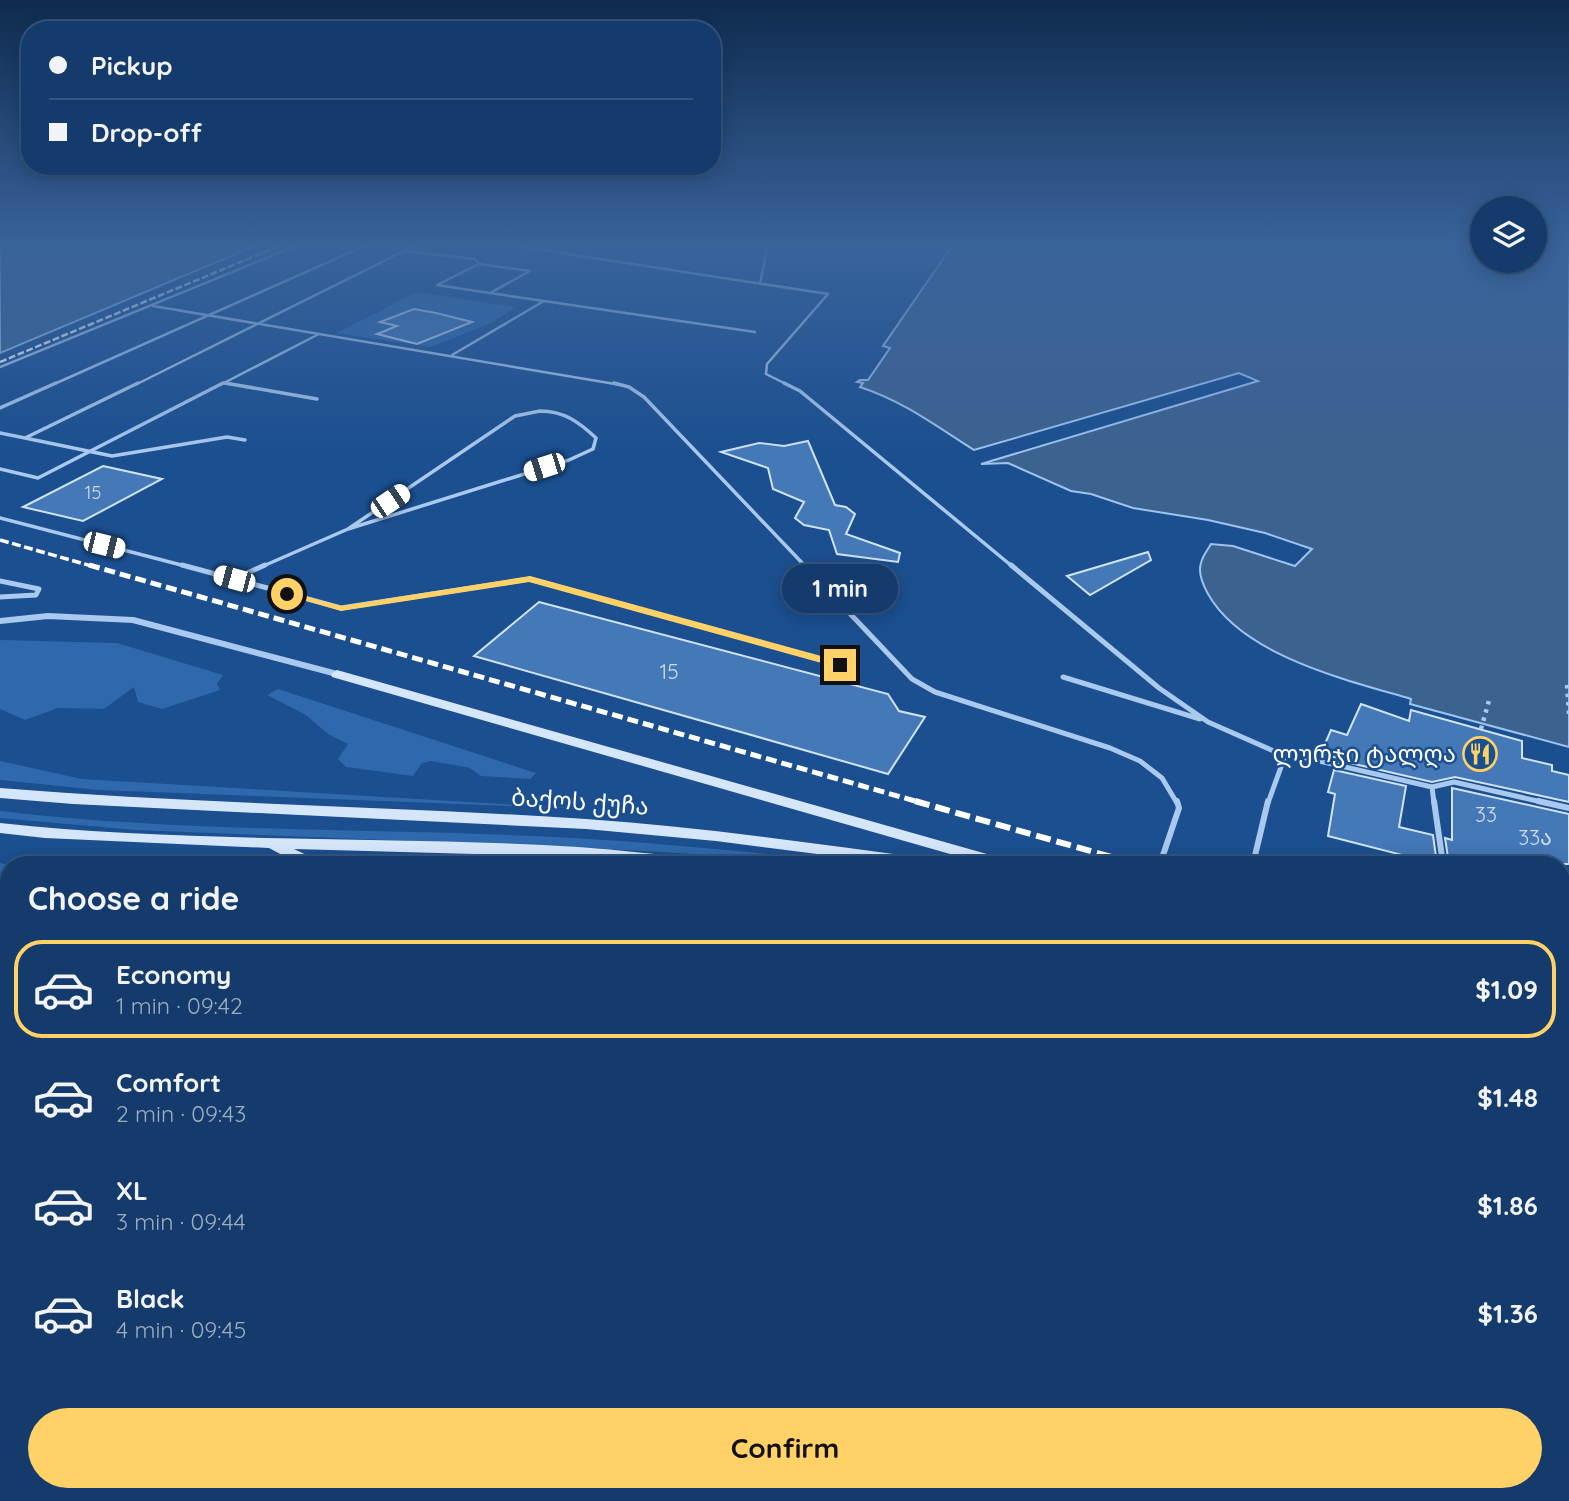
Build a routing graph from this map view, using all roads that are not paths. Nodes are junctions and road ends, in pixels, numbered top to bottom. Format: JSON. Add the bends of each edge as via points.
{"nodes":[{"id":1,"x":134,"y":313,"type":"edge"},
{"id":2,"x":193,"y":313,"type":"edge"},
{"id":3,"x":217,"y":313,"type":"edge"},
{"id":4,"x":283,"y":313,"type":"edge"},
{"id":5,"x":522,"y":313,"type":"edge"},
{"id":6,"x":630,"y":313,"type":"edge"},
{"id":7,"x":812,"y":313,"type":"edge"},
{"id":8,"x":210,"y":316,"type":"junction"},
{"id":9,"x":261,"y":324,"type":"junction"},
{"id":10,"x":755,"y":332,"type":"dead end"},
{"id":11,"x":319,"y":334,"type":"junction"},
{"id":12,"x":452,"y":355,"type":"junction"},
{"id":13,"x":0,"y":366,"type":"edge"},
{"id":14,"x":222,"y":383,"type":"junction"},
{"id":15,"x":317,"y":399,"type":"dead end"},
{"id":16,"x":0,"y":408,"type":"edge"},
{"id":17,"x":0,"y":433,"type":"edge"},
{"id":18,"x":25,"y":438,"type":"junction"},
{"id":19,"x":245,"y":440,"type":"dead end"},
{"id":20,"x":90,"y":452,"type":"junction"},
{"id":21,"x":0,"y":469,"type":"edge"},
{"id":22,"x":0,"y":518,"type":"edge"},
{"id":23,"x":348,"y":529,"type":"junction"},
{"id":24,"x":234,"y":579,"type":"junction"},
{"id":25,"x":0,"y":581,"type":"edge"},
{"id":26,"x":0,"y":597,"type":"edge"},
{"id":27,"x":0,"y":621,"type":"edge"},
{"id":28,"x":840,"y":665,"type":"dead end"},
{"id":29,"x":337,"y":674,"type":"joint"},
{"id":30,"x":1063,"y":677,"type":"dead end"},
{"id":31,"x":1208,"y":722,"type":"junction"},
{"id":32,"x":1306,"y":758,"type":"dead end"},
{"id":33,"x":1432,"y":787,"type":"junction"},
{"id":34,"x":0,"y":793,"type":"edge"},
{"id":35,"x":1569,"y":808,"type":"edge"},
{"id":36,"x":0,"y":828,"type":"edge"},
{"id":37,"x":270,"y":843,"type":"junction"},
{"id":38,"x":295,"y":856,"type":"edge"},
{"id":39,"x":620,"y":856,"type":"edge"},
{"id":40,"x":873,"y":856,"type":"edge"},
{"id":41,"x":974,"y":856,"type":"edge"},
{"id":42,"x":1163,"y":856,"type":"edge"},
{"id":43,"x":1255,"y":856,"type":"edge"},
{"id":44,"x":1442,"y":856,"type":"edge"}],
"edges":[{"from":1,"to":13,"type":"lane"},
{"from":2,"to":8,"type":"lane"},
{"from":3,"to":8,"type":"lane"},
{"from":4,"to":9,"type":"lane"},
{"from":5,"to":12,"type":"lane"},
{"from":6,"to":10,"type":"lane"},
{"from":7,"to":31,"type":"lane","via":[[768,365],[766,374],[800,391],[1159,688]]},
{"from":8,"to":9,"type":"lane"},
{"from":8,"to":16,"type":"lane"},
{"from":9,"to":11,"type":"lane"},
{"from":9,"to":18,"type":"lane"},
{"from":11,"to":12,"type":"lane"},
{"from":11,"to":14,"type":"lane"},
{"from":12,"to":42,"type":"lane","via":[[606,381],[644,397],[912,679],[935,692],[1110,748],[1140,761],[1162,778],[1179,808]]},
{"from":14,"to":15,"type":"lane"},
{"from":14,"to":20,"type":"lane"},
{"from":17,"to":18,"type":"lane"},
{"from":18,"to":20,"type":"lane"},
{"from":19,"to":20,"type":"lane","via":[[227,437],[112,456]]},
{"from":20,"to":21,"type":"lane","via":[[38,478]]},
{"from":22,"to":24,"type":"lane"},
{"from":23,"to":23,"type":"lane","via":[[515,416],[536,410],[558,412],[578,419],[596,438],[593,449],[569,460]]},
{"from":23,"to":24,"type":"lane"},
{"from":24,"to":28,"type":"lane","via":[[341,608],[530,579]]},
{"from":25,"to":26,"type":"lane","via":[[39,589],[36,595]]},
{"from":27,"to":29,"type":"street","via":[[48,616],[133,621]]},
{"from":29,"to":41,"type":"main road"},
{"from":30,"to":31,"type":"lane"},
{"from":31,"to":43,"type":"lane","via":[[1285,756]]},
{"from":32,"to":33,"type":"lane"},
{"from":33,"to":35,"type":"lane","via":[[1454,782]]},
{"from":33,"to":44,"type":"lane"},
{"from":34,"to":40,"type":"main road","name":"ბაქოს ქუჩა","via":[[223,809],[586,824]]},
{"from":36,"to":37,"type":"main road","name":"ბაქოს ქუჩა"},
{"from":37,"to":38,"type":"main road"},
{"from":37,"to":39,"type":"main road","name":"ბაქოს ქუჩა"}]}
